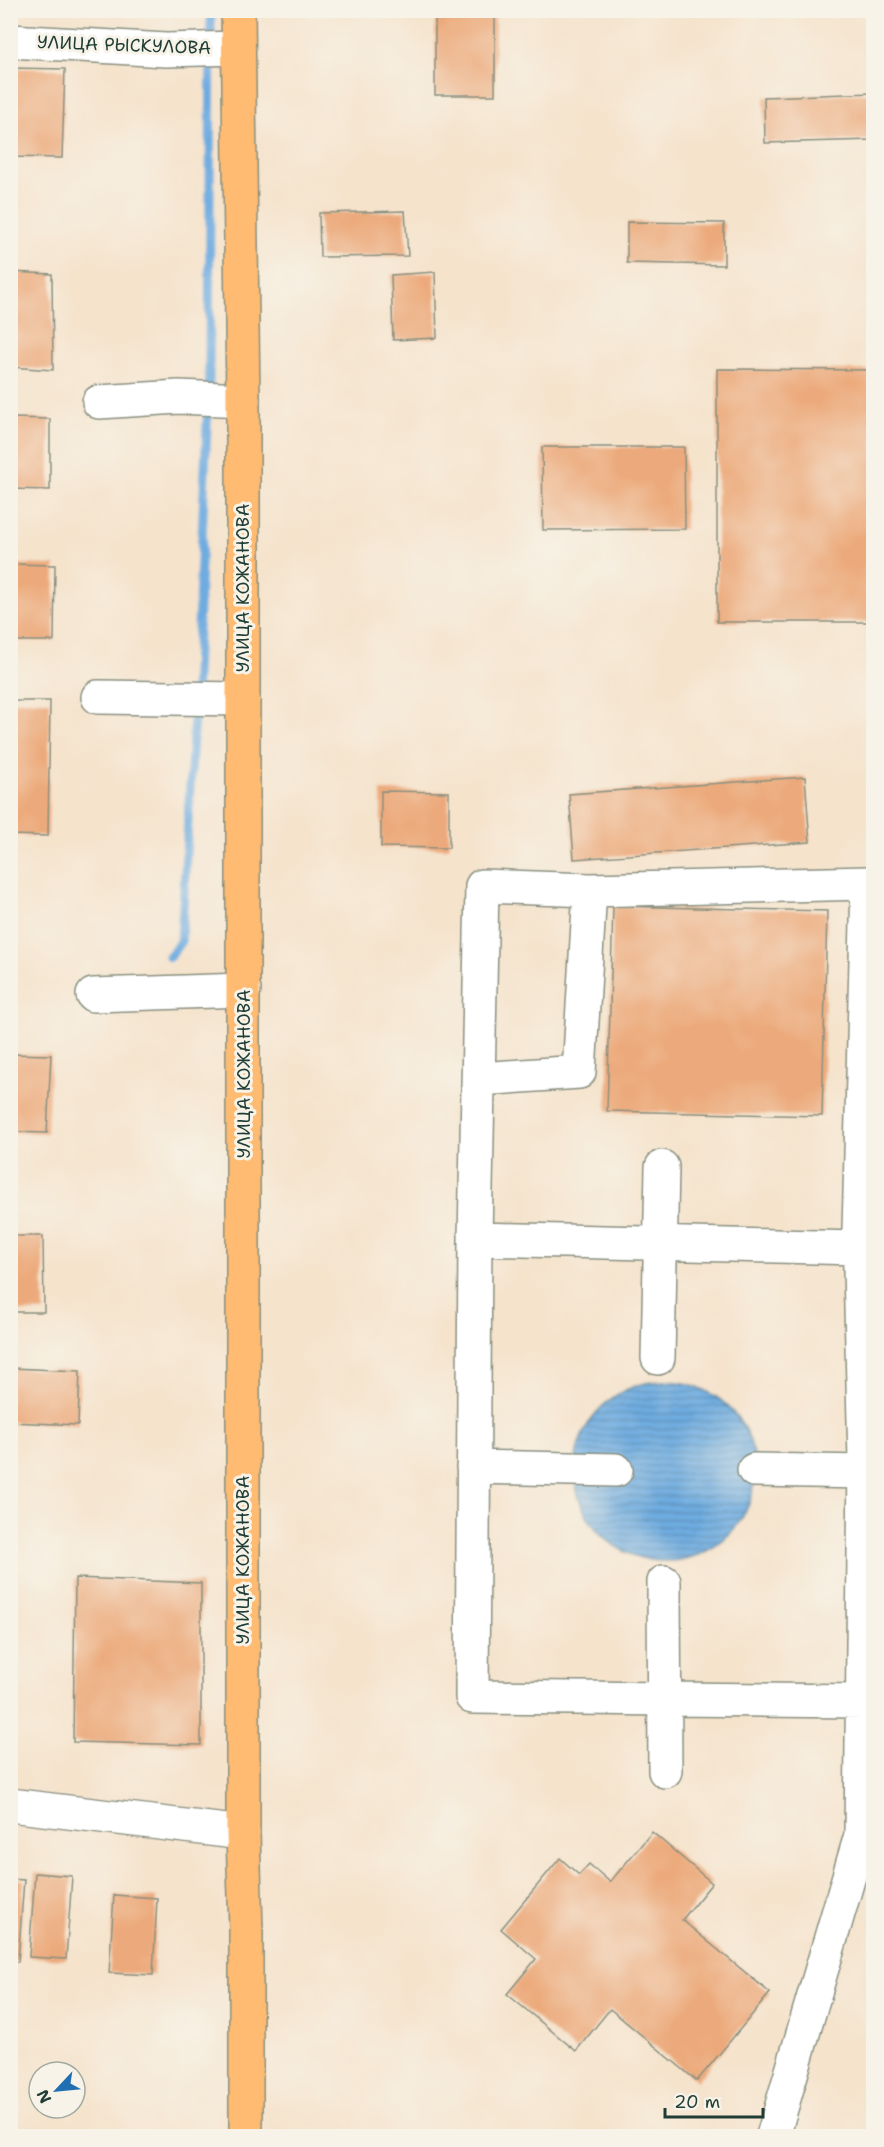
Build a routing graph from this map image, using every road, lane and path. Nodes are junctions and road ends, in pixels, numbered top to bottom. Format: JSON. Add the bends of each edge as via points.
{"nodes":[{"id":1,"x":238,"y":10,"type":"edge"},
{"id":2,"x":10,"y":41,"type":"edge"},
{"id":3,"x":238,"y":48,"type":"junction"},
{"id":4,"x":243,"y":400,"type":"junction"},
{"id":5,"x":99,"y":402,"type":"dead end"},
{"id":6,"x":98,"y":698,"type":"dead end"},
{"id":7,"x":243,"y":699,"type":"junction"},
{"id":8,"x":590,"y":890,"type":"junction"},
{"id":9,"x":244,"y":990,"type":"junction"},
{"id":10,"x":93,"y":995,"type":"dead end"},
{"id":11,"x":479,"y":1079,"type":"junction"},
{"id":12,"x":662,"y":1167,"type":"dead end"},
{"id":13,"x":475,"y":1239,"type":"junction"},
{"id":14,"x":661,"y":1243,"type":"junction"},
{"id":15,"x":859,"y":1248,"type":"junction"},
{"id":16,"x":658,"y":1358,"type":"dead end"},
{"id":17,"x":473,"y":1467,"type":"junction"},
{"id":18,"x":616,"y":1470,"type":"dead end"},
{"id":19,"x":754,"y":1470,"type":"dead end"},
{"id":20,"x":865,"y":1472,"type":"junction"},
{"id":21,"x":664,"y":1582,"type":"dead end"},
{"id":22,"x":665,"y":1699,"type":"junction"},
{"id":23,"x":863,"y":1701,"type":"junction"},
{"id":24,"x":665,"y":1771,"type":"dead end"},
{"id":25,"x":10,"y":1805,"type":"edge"},
{"id":26,"x":243,"y":1833,"type":"junction"},
{"id":27,"x":246,"y":2136,"type":"edge"},
{"id":28,"x":773,"y":2136,"type":"edge"}],
"edges":[{"from":1,"to":3,"type":"main road","name":"УЛИЦА КОЖАНОВА"},
{"from":2,"to":3,"type":"street","name":"УЛИЦА РЫСКУЛОВА","via":[[166,50]]},
{"from":3,"to":4,"type":"main road","name":"УЛИЦА КОЖАНОВА"},
{"from":4,"to":5,"type":"street","via":[[179,397]]},
{"from":4,"to":7,"type":"main road","name":"УЛИЦА КОЖАНОВА"},
{"from":6,"to":7,"type":"street"},
{"from":7,"to":9,"type":"main road","name":"УЛИЦА КОЖАНОВА"},
{"from":8,"to":11,"type":"street","via":[[579,1072]]},
{"from":8,"to":11,"type":"street","via":[[482,886]]},
{"from":8,"to":15,"type":"street","via":[[868,883]]},
{"from":9,"to":10,"type":"street"},
{"from":9,"to":26,"type":"main road","name":"УЛИЦА КОЖАНОВА"},
{"from":11,"to":13,"type":"street"},
{"from":12,"to":14,"type":"street"},
{"from":13,"to":14,"type":"street"},
{"from":13,"to":17,"type":"street"},
{"from":14,"to":15,"type":"street"},
{"from":14,"to":16,"type":"street"},
{"from":15,"to":20,"type":"street"},
{"from":17,"to":18,"type":"street"},
{"from":17,"to":22,"type":"street","via":[[472,1697]]},
{"from":19,"to":20,"type":"street"},
{"from":20,"to":23,"type":"street"},
{"from":21,"to":22,"type":"street"},
{"from":22,"to":23,"type":"street"},
{"from":22,"to":24,"type":"street"},
{"from":23,"to":28,"type":"street","via":[[861,1835]]},
{"from":25,"to":26,"type":"street"},
{"from":26,"to":27,"type":"main road","name":"УЛИЦА КОЖАНОВА"}]}
